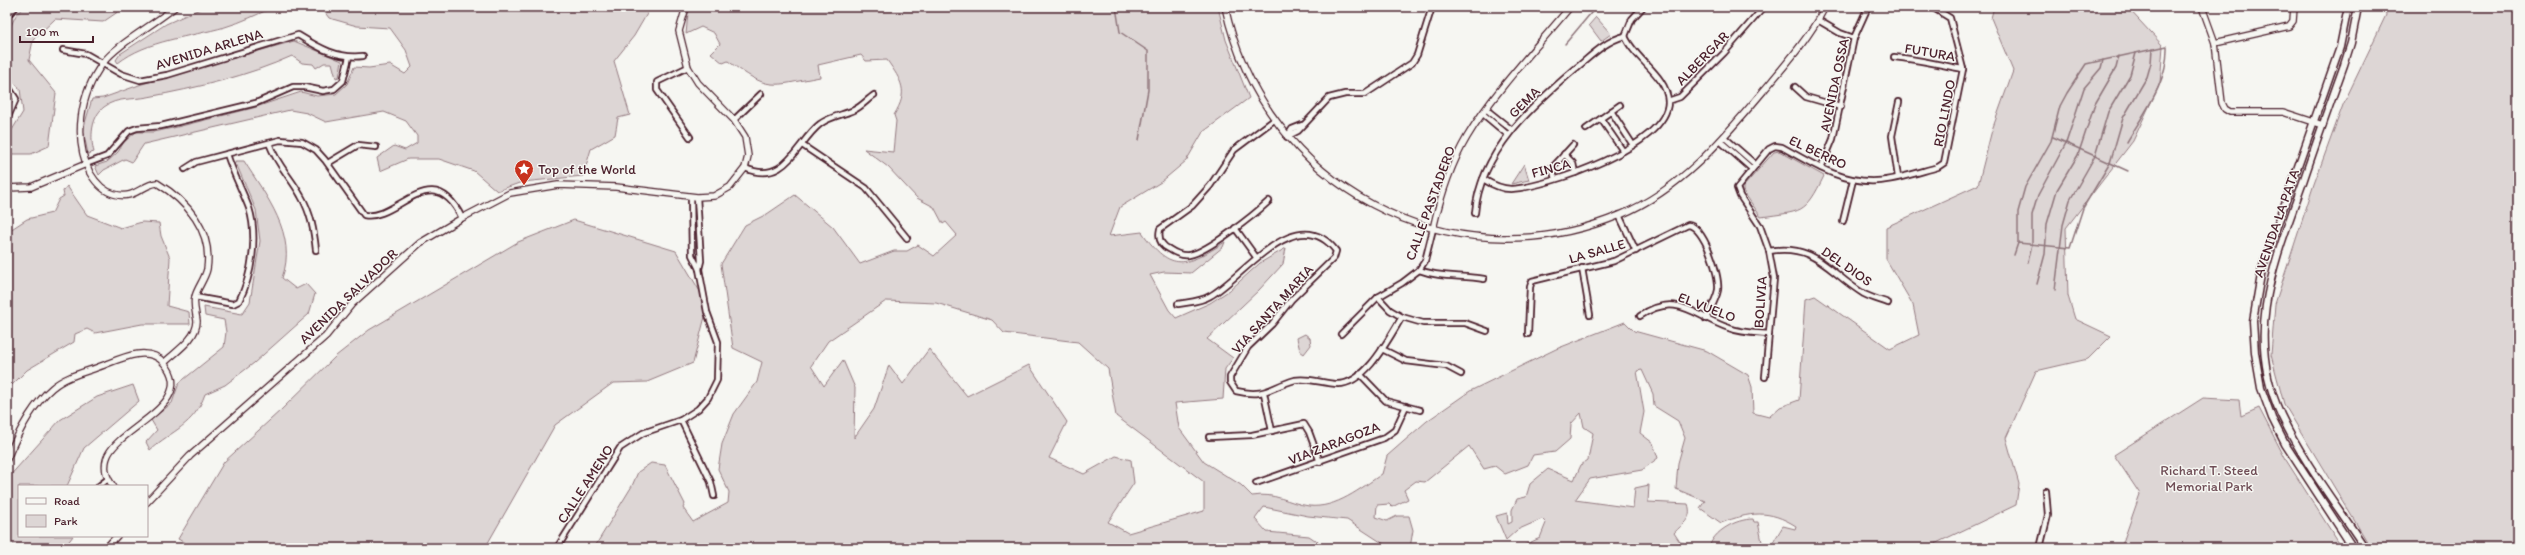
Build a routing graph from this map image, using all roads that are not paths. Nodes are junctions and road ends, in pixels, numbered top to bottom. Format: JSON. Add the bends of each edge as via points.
{"nodes":[{"id":1,"x":16,"y":7,"type":"edge"},
{"id":2,"x":175,"y":7,"type":"edge"},
{"id":3,"x":686,"y":7,"type":"edge"},
{"id":4,"x":1225,"y":7,"type":"edge"},
{"id":5,"x":1432,"y":7,"type":"edge"},
{"id":6,"x":1570,"y":7,"type":"edge"},
{"id":7,"x":1642,"y":7,"type":"edge"},
{"id":8,"x":1764,"y":7,"type":"edge"},
{"id":9,"x":1825,"y":7,"type":"edge"},
{"id":10,"x":1868,"y":7,"type":"edge"},
{"id":11,"x":1932,"y":7,"type":"edge"},
{"id":12,"x":2202,"y":7,"type":"edge"},
{"id":13,"x":2294,"y":7,"type":"edge"},
{"id":14,"x":2348,"y":7,"type":"edge"},
{"id":15,"x":2358,"y":7,"type":"edge"},
{"id":16,"x":7,"y":16,"type":"edge"},
{"id":17,"x":1818,"y":20,"type":"junction"},
{"id":18,"x":1625,"y":36,"type":"junction"},
{"id":19,"x":1854,"y":38,"type":"junction"},
{"id":20,"x":2215,"y":43,"type":"junction"},
{"id":21,"x":63,"y":50,"type":"dead end"},
{"id":22,"x":363,"y":56,"type":"dead end"},
{"id":23,"x":349,"y":57,"type":"junction"},
{"id":24,"x":1894,"y":57,"type":"dead end"},
{"id":25,"x":104,"y":62,"type":"junction"},
{"id":26,"x":688,"y":67,"type":"junction"},
{"id":27,"x":1963,"y":68,"type":"junction"},
{"id":28,"x":7,"y":85,"type":"edge"},
{"id":29,"x":1795,"y":87,"type":"dead end"},
{"id":30,"x":761,"y":94,"type":"dead end"},
{"id":31,"x":874,"y":95,"type":"dead end"},
{"id":32,"x":1668,"y":101,"type":"junction"},
{"id":33,"x":1899,"y":102,"type":"dead end"},
{"id":34,"x":1620,"y":105,"type":"dead end"},
{"id":35,"x":1841,"y":106,"type":"junction"},
{"id":36,"x":1485,"y":112,"type":"junction"},
{"id":37,"x":1611,"y":112,"type":"junction"},
{"id":38,"x":8,"y":117,"type":"dead end"},
{"id":39,"x":1601,"y":119,"type":"junction"},
{"id":40,"x":734,"y":120,"type":"junction"},
{"id":41,"x":1274,"y":120,"type":"junction"},
{"id":42,"x":2313,"y":121,"type":"junction"},
{"id":43,"x":2323,"y":125,"type":"junction"},
{"id":44,"x":1586,"y":129,"type":"dead end"},
{"id":45,"x":1512,"y":130,"type":"junction"},
{"id":46,"x":1508,"y":135,"type":"junction"},
{"id":47,"x":690,"y":136,"type":"dead end"},
{"id":48,"x":1287,"y":137,"type":"junction"},
{"id":49,"x":1722,"y":139,"type":"junction"},
{"id":50,"x":269,"y":143,"type":"junction"},
{"id":51,"x":802,"y":145,"type":"junction"},
{"id":52,"x":1633,"y":145,"type":"junction"},
{"id":53,"x":376,"y":146,"type":"dead end"},
{"id":54,"x":1573,"y":146,"type":"dead end"},
{"id":55,"x":1623,"y":151,"type":"junction"},
{"id":56,"x":227,"y":154,"type":"junction"},
{"id":57,"x":1564,"y":154,"type":"junction"},
{"id":58,"x":328,"y":163,"type":"junction"},
{"id":59,"x":1944,"y":163,"type":"joint"},
{"id":60,"x":86,"y":164,"type":"junction"},
{"id":61,"x":1756,"y":165,"type":"junction"},
{"id":62,"x":745,"y":168,"type":"junction"},
{"id":63,"x":1821,"y":168,"type":"junction"},
{"id":64,"x":185,"y":169,"type":"dead end"},
{"id":65,"x":1752,"y":169,"type":"junction"},
{"id":66,"x":1575,"y":173,"type":"junction"},
{"id":67,"x":1898,"y":177,"type":"junction"},
{"id":68,"x":1483,"y":179,"type":"junction"},
{"id":69,"x":1555,"y":179,"type":"junction"},
{"id":70,"x":1853,"y":180,"type":"junction"},
{"id":71,"x":7,"y":188,"type":"edge"},
{"id":72,"x":694,"y":197,"type":"junction"},
{"id":73,"x":1269,"y":201,"type":"dead end"},
{"id":74,"x":1475,"y":213,"type":"dead end"},
{"id":75,"x":1619,"y":215,"type":"junction"},
{"id":76,"x":462,"y":218,"type":"junction"},
{"id":77,"x":1843,"y":221,"type":"dead end"},
{"id":78,"x":1234,"y":228,"type":"junction"},
{"id":79,"x":1433,"y":229,"type":"junction"},
{"id":80,"x":907,"y":238,"type":"dead end"},
{"id":81,"x":316,"y":250,"type":"dead end"},
{"id":82,"x":1636,"y":251,"type":"junction"},
{"id":83,"x":1769,"y":251,"type":"junction"},
{"id":84,"x":1256,"y":257,"type":"junction"},
{"id":85,"x":1582,"y":268,"type":"junction"},
{"id":86,"x":699,"y":269,"type":"junction"},
{"id":87,"x":1419,"y":270,"type":"junction"},
{"id":88,"x":1484,"y":279,"type":"dead end"},
{"id":89,"x":195,"y":297,"type":"junction"},
{"id":90,"x":1378,"y":297,"type":"junction"},
{"id":91,"x":1888,"y":303,"type":"dead end"},
{"id":92,"x":1178,"y":304,"type":"dead end"},
{"id":93,"x":1590,"y":315,"type":"dead end"},
{"id":94,"x":1640,"y":316,"type":"dead end"},
{"id":95,"x":1402,"y":318,"type":"junction"},
{"id":96,"x":1706,"y":319,"type":"junction"},
{"id":97,"x":1487,"y":331,"type":"dead end"},
{"id":98,"x":1341,"y":334,"type":"dead end"},
{"id":99,"x":1528,"y":334,"type":"dead end"},
{"id":100,"x":1769,"y":334,"type":"junction"},
{"id":101,"x":1382,"y":349,"type":"junction"},
{"id":102,"x":164,"y":363,"type":"junction"},
{"id":103,"x":1360,"y":374,"type":"junction"},
{"id":104,"x":1461,"y":374,"type":"dead end"},
{"id":105,"x":1765,"y":377,"type":"dead end"},
{"id":106,"x":1264,"y":393,"type":"junction"},
{"id":107,"x":1406,"y":406,"type":"junction"},
{"id":108,"x":1420,"y":410,"type":"dead end"},
{"id":109,"x":681,"y":420,"type":"junction"},
{"id":110,"x":1272,"y":431,"type":"junction"},
{"id":111,"x":1209,"y":437,"type":"dead end"},
{"id":112,"x":7,"y":459,"type":"edge"},
{"id":113,"x":1320,"y":462,"type":"junction"},
{"id":114,"x":108,"y":479,"type":"junction"},
{"id":115,"x":1256,"y":483,"type":"dead end"},
{"id":116,"x":101,"y":485,"type":"edge"},
{"id":117,"x":112,"y":485,"type":"edge"},
{"id":118,"x":2046,"y":491,"type":"dead end"},
{"id":119,"x":714,"y":496,"type":"dead end"},
{"id":120,"x":148,"y":501,"type":"edge"},
{"id":121,"x":116,"y":537,"type":"edge"},
{"id":122,"x":106,"y":548,"type":"edge"},
{"id":123,"x":557,"y":548,"type":"edge"},
{"id":124,"x":2040,"y":548,"type":"edge"},
{"id":125,"x":2353,"y":548,"type":"edge"},
{"id":126,"x":2365,"y":548,"type":"edge"}],
"edges":[{"from":1,"to":16,"type":"street"},
{"from":2,"to":25,"type":"street"},
{"from":3,"to":26,"type":"street","via":[[679,31]]},
{"from":4,"to":41,"type":"street","via":[[1236,48],[1254,88]]},
{"from":5,"to":48,"type":"street","via":[[1420,47],[1412,63],[1365,94],[1344,94],[1329,98],[1298,131]]},
{"from":6,"to":36,"type":"street","name":"CALLE PASTADERO"},
{"from":7,"to":18,"type":"street","via":[[1632,19]]},
{"from":8,"to":32,"type":"street","name":"ALBERGAR","via":[[1680,98]]},
{"from":9,"to":17,"type":"street"},
{"from":10,"to":19,"type":"street","name":"AVENIDA OSSA"},
{"from":11,"to":27,"type":"street","name":"RIO LINDO","via":[[1950,18]]},
{"from":12,"to":20,"type":"street"},
{"from":13,"to":20,"type":"street","via":[[2293,21],[2289,26]]},
{"from":14,"to":42,"type":"main road","name":"AVENIDA LA PATA","via":[[2340,47]]},
{"from":15,"to":43,"type":"main road","name":"AVENIDA LA PATA","via":[[2351,43]]},
{"from":17,"to":19,"type":"street"},
{"from":17,"to":49,"type":"street","via":[[1801,47]]},
{"from":18,"to":32,"type":"street","via":[[1658,80]]},
{"from":18,"to":45,"type":"street","name":"GEMA","via":[[1613,39],[1602,46],[1558,84]]},
{"from":19,"to":35,"type":"street","name":"AVENIDA OSSA"},
{"from":20,"to":42,"type":"street","via":[[2222,103],[2225,109],[2230,112],[2278,111]]},
{"from":21,"to":25,"type":"street","name":"AVENIDA ARLENA","via":[[86,54]]},
{"from":22,"to":23,"type":"street","name":"AVENIDA ARLENA"},
{"from":23,"to":25,"type":"street","name":"AVENIDA ARLENA","via":[[325,50],[298,35],[167,75],[140,80],[121,74]]},
{"from":23,"to":60,"type":"street","via":[[343,81],[334,89],[323,91],[293,87],[256,103],[161,126],[137,128],[129,131],[107,156]]},
{"from":24,"to":27,"type":"street","name":"FUTURA"},
{"from":25,"to":60,"type":"street","via":[[94,76],[79,128]]},
{"from":26,"to":40,"type":"street","via":[[710,97]]},
{"from":26,"to":47,"type":"street","via":[[657,82],[657,90]]},
{"from":27,"to":59,"type":"street","name":"RIO LINDO"},
{"from":28,"to":38,"type":"street","via":[[16,99]]},
{"from":29,"to":35,"type":"street","via":[[1806,97]]},
{"from":30,"to":40,"type":"street"},
{"from":31,"to":51,"type":"street","via":[[855,110],[838,114],[820,124]]},
{"from":32,"to":52,"type":"street","name":"FINCA","via":[[1661,122]]},
{"from":33,"to":67,"type":"street","via":[[1892,136]]},
{"from":34,"to":37,"type":"street"},
{"from":35,"to":63,"type":"street","name":"AVENIDA OSSA","via":[[1833,139]]},
{"from":36,"to":45,"type":"street"},
{"from":36,"to":46,"type":"street"},
{"from":36,"to":79,"type":"street","name":"CALLE PASTADERO","via":[[1467,138],[1456,161]]},
{"from":37,"to":39,"type":"street"},
{"from":37,"to":52,"type":"street"},
{"from":39,"to":44,"type":"street"},
{"from":39,"to":55,"type":"street"},
{"from":40,"to":62,"type":"street","via":[[745,137],[748,156]]},
{"from":41,"to":48,"type":"street"},
{"from":41,"to":78,"type":"street","via":[[1234,150],[1210,186],[1192,206],[1160,229],[1158,237],[1163,246],[1177,254],[1189,255],[1201,251]]},
{"from":42,"to":43,"type":"street"},
{"from":42,"to":125,"type":"main road","name":"AVENIDA LA PATA","via":[[2262,269],[2254,320],[2254,353],[2266,404],[2284,444]]},
{"from":43,"to":126,"type":"main road","name":"AVENIDA LA PATA","via":[[2274,260],[2264,310],[2263,348],[2270,382],[2293,438]]},
{"from":45,"to":46,"type":"street","name":"GEMA"},
{"from":46,"to":68,"type":"street","name":"GEMA"},
{"from":48,"to":79,"type":"street","via":[[1335,182],[1370,204]]},
{"from":49,"to":61,"type":"street"},
{"from":49,"to":65,"type":"street"},
{"from":49,"to":75,"type":"street","via":[[1687,173],[1647,201]]},
{"from":50,"to":56,"type":"street"},
{"from":50,"to":58,"type":"street","via":[[293,140],[302,142],[316,150]]},
{"from":50,"to":81,"type":"street","via":[[276,161],[301,195],[309,211]]},
{"from":51,"to":62,"type":"street","via":[[782,167],[766,171]]},
{"from":51,"to":80,"type":"street","via":[[866,188]]},
{"from":52,"to":55,"type":"street","name":"FINCA"},
{"from":53,"to":58,"type":"street","via":[[358,145]]},
{"from":54,"to":57,"type":"street"},
{"from":55,"to":66,"type":"street","name":"FINCA"},
{"from":56,"to":64,"type":"street","via":[[196,162]]},
{"from":56,"to":89,"type":"street","via":[[249,209],[252,224],[252,256],[239,301],[233,304]]},
{"from":57,"to":66,"type":"street","via":[[1573,163]]},
{"from":57,"to":69,"type":"street","via":[[1552,168]]},
{"from":58,"to":76,"type":"street","via":[[364,215],[374,216],[410,196],[431,192],[449,199]]},
{"from":59,"to":67,"type":"street","name":"EL BERRO","via":[[1938,167]]},
{"from":60,"to":71,"type":"street","via":[[31,187]]},
{"from":60,"to":89,"type":"street","via":[[98,185],[115,195],[136,194],[157,183],[193,212],[208,251],[207,270]]},
{"from":61,"to":63,"type":"street","name":"EL BERRO","via":[[1769,149],[1775,146]]},
{"from":61,"to":65,"type":"street"},
{"from":62,"to":72,"type":"street","name":"AVENIDA SALVADOR","via":[[730,187],[714,196]]},
{"from":63,"to":70,"type":"street","name":"EL BERRO"},
{"from":65,"to":83,"type":"street","name":"BOLIVIA","via":[[1737,188],[1760,226]]},
{"from":66,"to":69,"type":"street","name":"FINCA"},
{"from":67,"to":70,"type":"street","name":"EL BERRO","via":[[1878,181]]},
{"from":68,"to":69,"type":"street","name":"FINCA","via":[[1511,189]]},
{"from":68,"to":74,"type":"street","name":"GEMA"},
{"from":70,"to":77,"type":"street"},
{"from":72,"to":76,"type":"street","name":"AVENIDA SALVADOR","via":[[616,187],[558,185],[510,193]]},
{"from":72,"to":86,"type":"street","name":"CALLE AMENO","via":[[701,262]]},
{"from":72,"to":86,"type":"street","name":"CALLE AMENO","via":[[692,255]]},
{"from":73,"to":78,"type":"street"},
{"from":75,"to":79,"type":"street","via":[[1567,232],[1529,237],[1496,238]]},
{"from":75,"to":82,"type":"street"},
{"from":76,"to":120,"type":"street","name":"AVENIDA SALVADOR","via":[[420,243],[352,304],[326,336],[190,456]]},
{"from":78,"to":84,"type":"street"},
{"from":79,"to":87,"type":"street","name":"CALLE PASTADERO","via":[[1426,257]]},
{"from":82,"to":85,"type":"street","name":"LA SALLE"},
{"from":82,"to":96,"type":"street","name":"LA SALLE","via":[[1688,225],[1697,231],[1716,266],[1718,289]]},
{"from":83,"to":91,"type":"street","name":"DEL DIOS","via":[[1785,248],[1806,252],[1865,294]]},
{"from":83,"to":100,"type":"street","name":"BOLIVIA","via":[[1774,278]]},
{"from":84,"to":92,"type":"street","name":"VIA SANTA MARIA","via":[[1211,296],[1199,301]]},
{"from":84,"to":106,"type":"street","name":"VIA SANTA MARIA","via":[[1273,245],[1303,235],[1317,236],[1336,251],[1330,264],[1291,300],[1272,324],[1248,347],[1230,377],[1236,391]]},
{"from":85,"to":93,"type":"street"},
{"from":85,"to":99,"type":"street","name":"LA SALLE","via":[[1532,281]]},
{"from":86,"to":109,"type":"street","name":"CALLE AMENO","via":[[707,312],[718,342],[717,380],[708,398],[698,409]]},
{"from":87,"to":88,"type":"street","via":[[1434,276]]},
{"from":87,"to":90,"type":"street","name":"CALLE PASTADERO"},
{"from":89,"to":102,"type":"street","via":[[197,322],[194,335]]},
{"from":90,"to":95,"type":"street"},
{"from":90,"to":98,"type":"street","name":"CALLE PASTADERO"},
{"from":94,"to":96,"type":"street","name":"EL VUELO","via":[[1652,308],[1666,304],[1686,308]]},
{"from":95,"to":97,"type":"street","via":[[1423,323],[1465,323]]},
{"from":95,"to":101,"type":"street","name":"VIA SANTA MARIA"},
{"from":96,"to":100,"type":"street","name":"EL VUELO","via":[[1730,329]]},
{"from":100,"to":105,"type":"street","name":"BOLIVIA"},
{"from":101,"to":103,"type":"street","name":"VIA SANTA MARIA"},
{"from":101,"to":104,"type":"street","via":[[1406,361],[1446,366]]},
{"from":102,"to":112,"type":"street","via":[[150,354],[138,354],[69,377],[57,384],[46,393],[34,409]]},
{"from":102,"to":114,"type":"street","via":[[172,382],[170,397],[108,454],[105,468]]},
{"from":103,"to":106,"type":"street","name":"VIA SANTA MARIA","via":[[1339,384],[1296,380]]},
{"from":103,"to":107,"type":"street","via":[[1386,401]]},
{"from":106,"to":110,"type":"street"},
{"from":107,"to":108,"type":"street"},
{"from":107,"to":113,"type":"street","name":"VIA ZARAGOZA","via":[[1395,430],[1384,438]]},
{"from":109,"to":119,"type":"street","via":[[711,482]]},
{"from":109,"to":123,"type":"street","name":"CALLE AMENO","via":[[643,433],[620,448]]},
{"from":110,"to":111,"type":"street"},
{"from":110,"to":113,"type":"street","via":[[1304,424]]},
{"from":113,"to":115,"type":"street","name":"VIA ZARAGOZA"},
{"from":114,"to":116,"type":"street"},
{"from":114,"to":117,"type":"street"},
{"from":118,"to":124,"type":"street","via":[[2048,515]]},
{"from":121,"to":122,"type":"street"}]}
